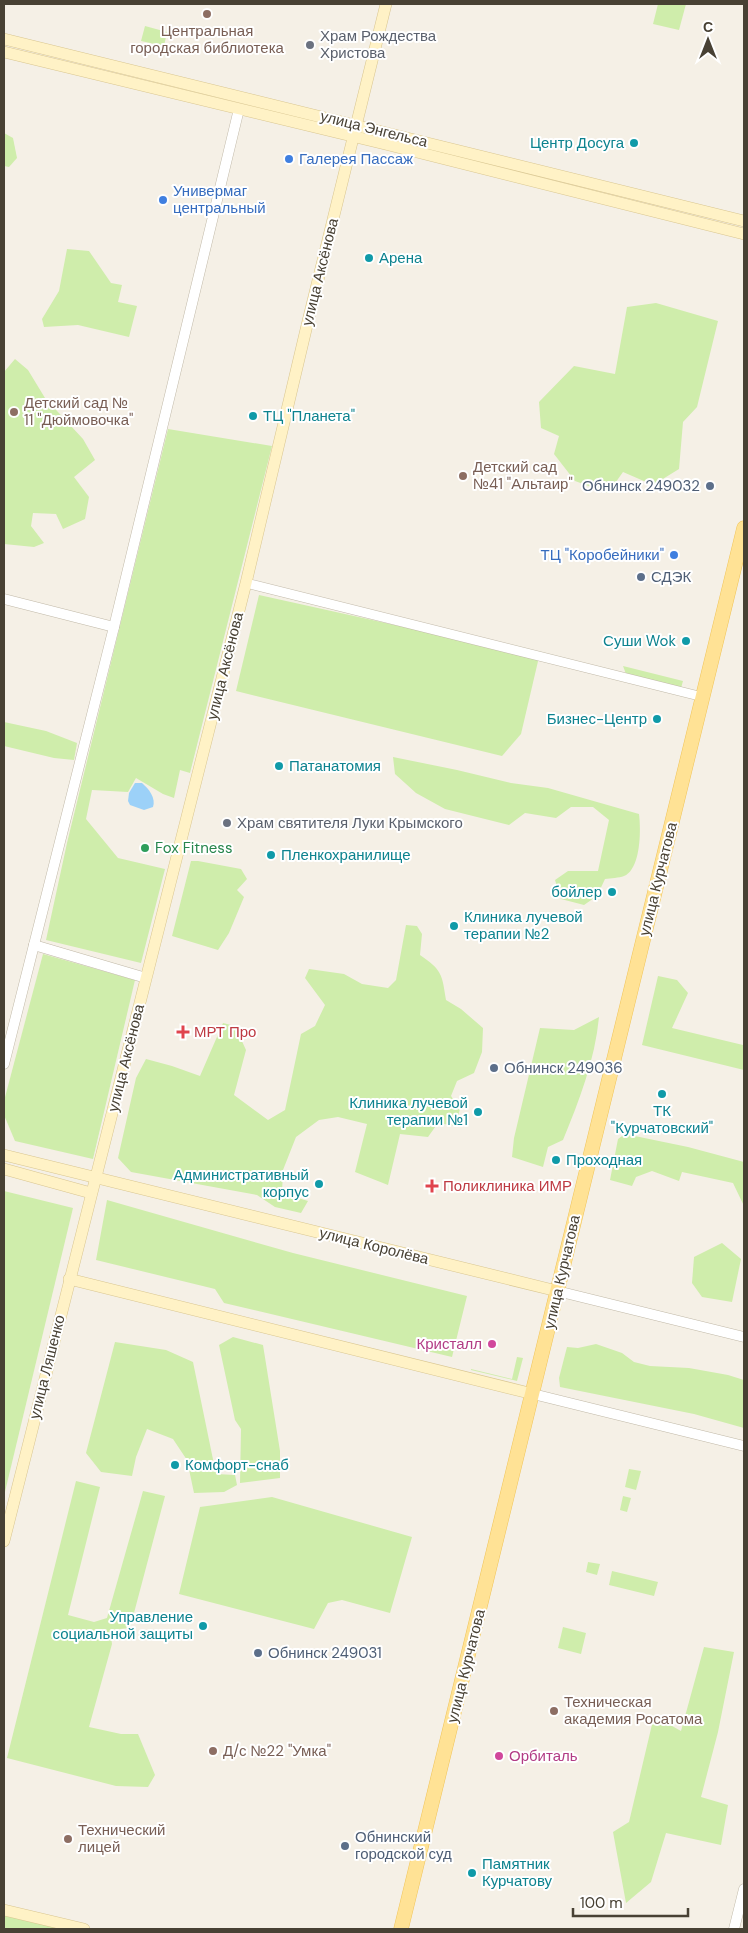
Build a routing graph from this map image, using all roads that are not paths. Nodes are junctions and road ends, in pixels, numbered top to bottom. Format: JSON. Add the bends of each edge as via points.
{"nodes":[{"id":1,"x":386,"y":4,"type":"edge"},
{"id":2,"x":4,"y":39,"type":"edge"},
{"id":3,"x":4,"y":52,"type":"edge"},
{"id":4,"x":242,"y":97,"type":"junction"},
{"id":5,"x":240,"y":109,"type":"junction"},
{"id":6,"x":356,"y":125,"type":"junction"},
{"id":7,"x":353,"y":136,"type":"junction"},
{"id":8,"x":744,"y":221,"type":"edge"},
{"id":9,"x":744,"y":234,"type":"edge"},
{"id":10,"x":744,"y":528,"type":"edge"},
{"id":11,"x":246,"y":583,"type":"junction"},
{"id":12,"x":4,"y":600,"type":"edge"},
{"id":13,"x":114,"y":627,"type":"junction"},
{"id":14,"x":703,"y":697,"type":"junction"},
{"id":15,"x":34,"y":945,"type":"junction"},
{"id":16,"x":146,"y":978,"type":"junction"},
{"id":17,"x":4,"y":1064,"type":"edge"},
{"id":18,"x":4,"y":1155,"type":"edge"},
{"id":19,"x":4,"y":1169,"type":"edge"},
{"id":20,"x":94,"y":1177,"type":"junction"},
{"id":21,"x":91,"y":1193,"type":"junction"},
{"id":22,"x":69,"y":1279,"type":"junction"},
{"id":23,"x":557,"y":1291,"type":"junction"},
{"id":24,"x":744,"y":1336,"type":"edge"},
{"id":25,"x":533,"y":1394,"type":"junction"},
{"id":26,"x":744,"y":1446,"type":"edge"},
{"id":27,"x":4,"y":1541,"type":"edge"},
{"id":28,"x":744,"y":1889,"type":"edge"},
{"id":29,"x":4,"y":1910,"type":"edge"},
{"id":30,"x":84,"y":1929,"type":"edge"},
{"id":31,"x":401,"y":1929,"type":"edge"},
{"id":32,"x":734,"y":1929,"type":"edge"}],
"edges":[{"from":1,"to":6,"type":"main road","name":"улица Аксёнова"},
{"from":2,"to":4,"type":"main road","name":"улица Энгельса"},
{"from":3,"to":5,"type":"main road","name":"улица Энгельса"},
{"from":4,"to":5,"type":"main road"},
{"from":4,"to":6,"type":"main road","name":"улица Энгельса"},
{"from":5,"to":7,"type":"main road","name":"улица Энгельса"},
{"from":5,"to":13,"type":"street"},
{"from":6,"to":7,"type":"main road","name":"улица Аксёнова"},
{"from":6,"to":8,"type":"main road","name":"улица Энгельса"},
{"from":7,"to":9,"type":"main road","name":"улица Энгельса"},
{"from":7,"to":11,"type":"main road","name":"улица Аксёнова"},
{"from":10,"to":14,"type":"main road","name":"улица Курчатова"},
{"from":11,"to":14,"type":"street"},
{"from":11,"to":16,"type":"main road","name":"улица Аксёнова"},
{"from":12,"to":13,"type":"street"},
{"from":13,"to":15,"type":"street"},
{"from":14,"to":23,"type":"main road","name":"улица Курчатова"},
{"from":15,"to":16,"type":"street"},
{"from":15,"to":17,"type":"street"},
{"from":16,"to":20,"type":"main road","name":"улица Аксёнова"},
{"from":18,"to":20,"type":"main road","name":"улица Королёва"},
{"from":19,"to":21,"type":"main road"},
{"from":20,"to":21,"type":"main road","name":"улица Аксёнова"},
{"from":20,"to":23,"type":"main road","name":"улица Королёва"},
{"from":21,"to":22,"type":"main road","name":"улица Ляшенко"},
{"from":22,"to":25,"type":"main road"},
{"from":22,"to":27,"type":"main road","name":"улица Ляшенко"},
{"from":23,"to":24,"type":"street","name":"улица Королёва"},
{"from":23,"to":25,"type":"main road","name":"улица Курчатова"},
{"from":25,"to":26,"type":"street"},
{"from":25,"to":31,"type":"main road","name":"улица Курчатова"},
{"from":28,"to":32,"type":"street"},
{"from":29,"to":30,"type":"main road"}]}
